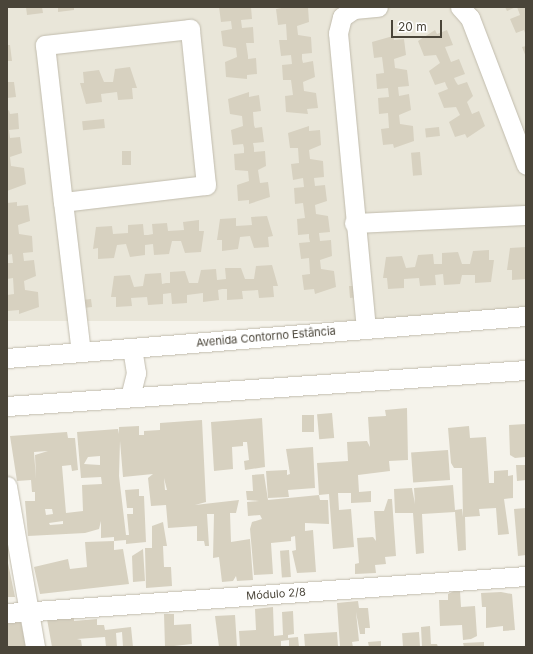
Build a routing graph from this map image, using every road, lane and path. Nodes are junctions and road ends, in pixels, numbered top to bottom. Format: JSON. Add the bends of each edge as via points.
{"nodes":[{"id":1,"x":378,"y":7,"type":"edge"},
{"id":2,"x":460,"y":7,"type":"edge"},
{"id":3,"x":526,"y":164,"type":"edge"},
{"id":4,"x":63,"y":202,"type":"junction"},
{"id":5,"x":526,"y":215,"type":"edge"},
{"id":6,"x":354,"y":223,"type":"junction"},
{"id":7,"x":526,"y":316,"type":"edge"},
{"id":8,"x":366,"y":329,"type":"junction"},
{"id":9,"x":132,"y":348,"type":"junction"},
{"id":10,"x":81,"y":352,"type":"junction"},
{"id":11,"x":7,"y":358,"type":"edge"},
{"id":12,"x":526,"y":370,"type":"edge"},
{"id":13,"x":130,"y":397,"type":"junction"},
{"id":14,"x":7,"y":406,"type":"edge"},
{"id":15,"x":7,"y":486,"type":"edge"},
{"id":16,"x":526,"y":576,"type":"edge"},
{"id":17,"x":27,"y":612,"type":"junction"},
{"id":18,"x":7,"y":613,"type":"edge"},
{"id":19,"x":35,"y":647,"type":"edge"}],
"edges":[{"from":1,"to":6,"type":"street","via":[[354,10],[342,17],[338,33]]},
{"from":2,"to":3,"type":"street","via":[[470,18]]},
{"from":4,"to":4,"type":"street","via":[[206,185],[190,29],[45,45]]},
{"from":4,"to":10,"type":"street"},
{"from":5,"to":6,"type":"street"},
{"from":6,"to":8,"type":"street"},
{"from":7,"to":8,"type":"street","name":"Avenida Contorno Estância"},
{"from":8,"to":9,"type":"street","name":"Avenida Contorno Estância"},
{"from":9,"to":10,"type":"street","name":"Avenida Contorno Estância"},
{"from":9,"to":13,"type":"street","via":[[136,373]]},
{"from":10,"to":11,"type":"street","name":"Avenida Contorno Estância"},
{"from":12,"to":13,"type":"street"},
{"from":13,"to":14,"type":"street"},
{"from":15,"to":17,"type":"street"},
{"from":16,"to":17,"type":"street","name":"Módulo 2/8"},
{"from":17,"to":18,"type":"street","name":"Módulo 2/8"},
{"from":17,"to":19,"type":"street"}]}
